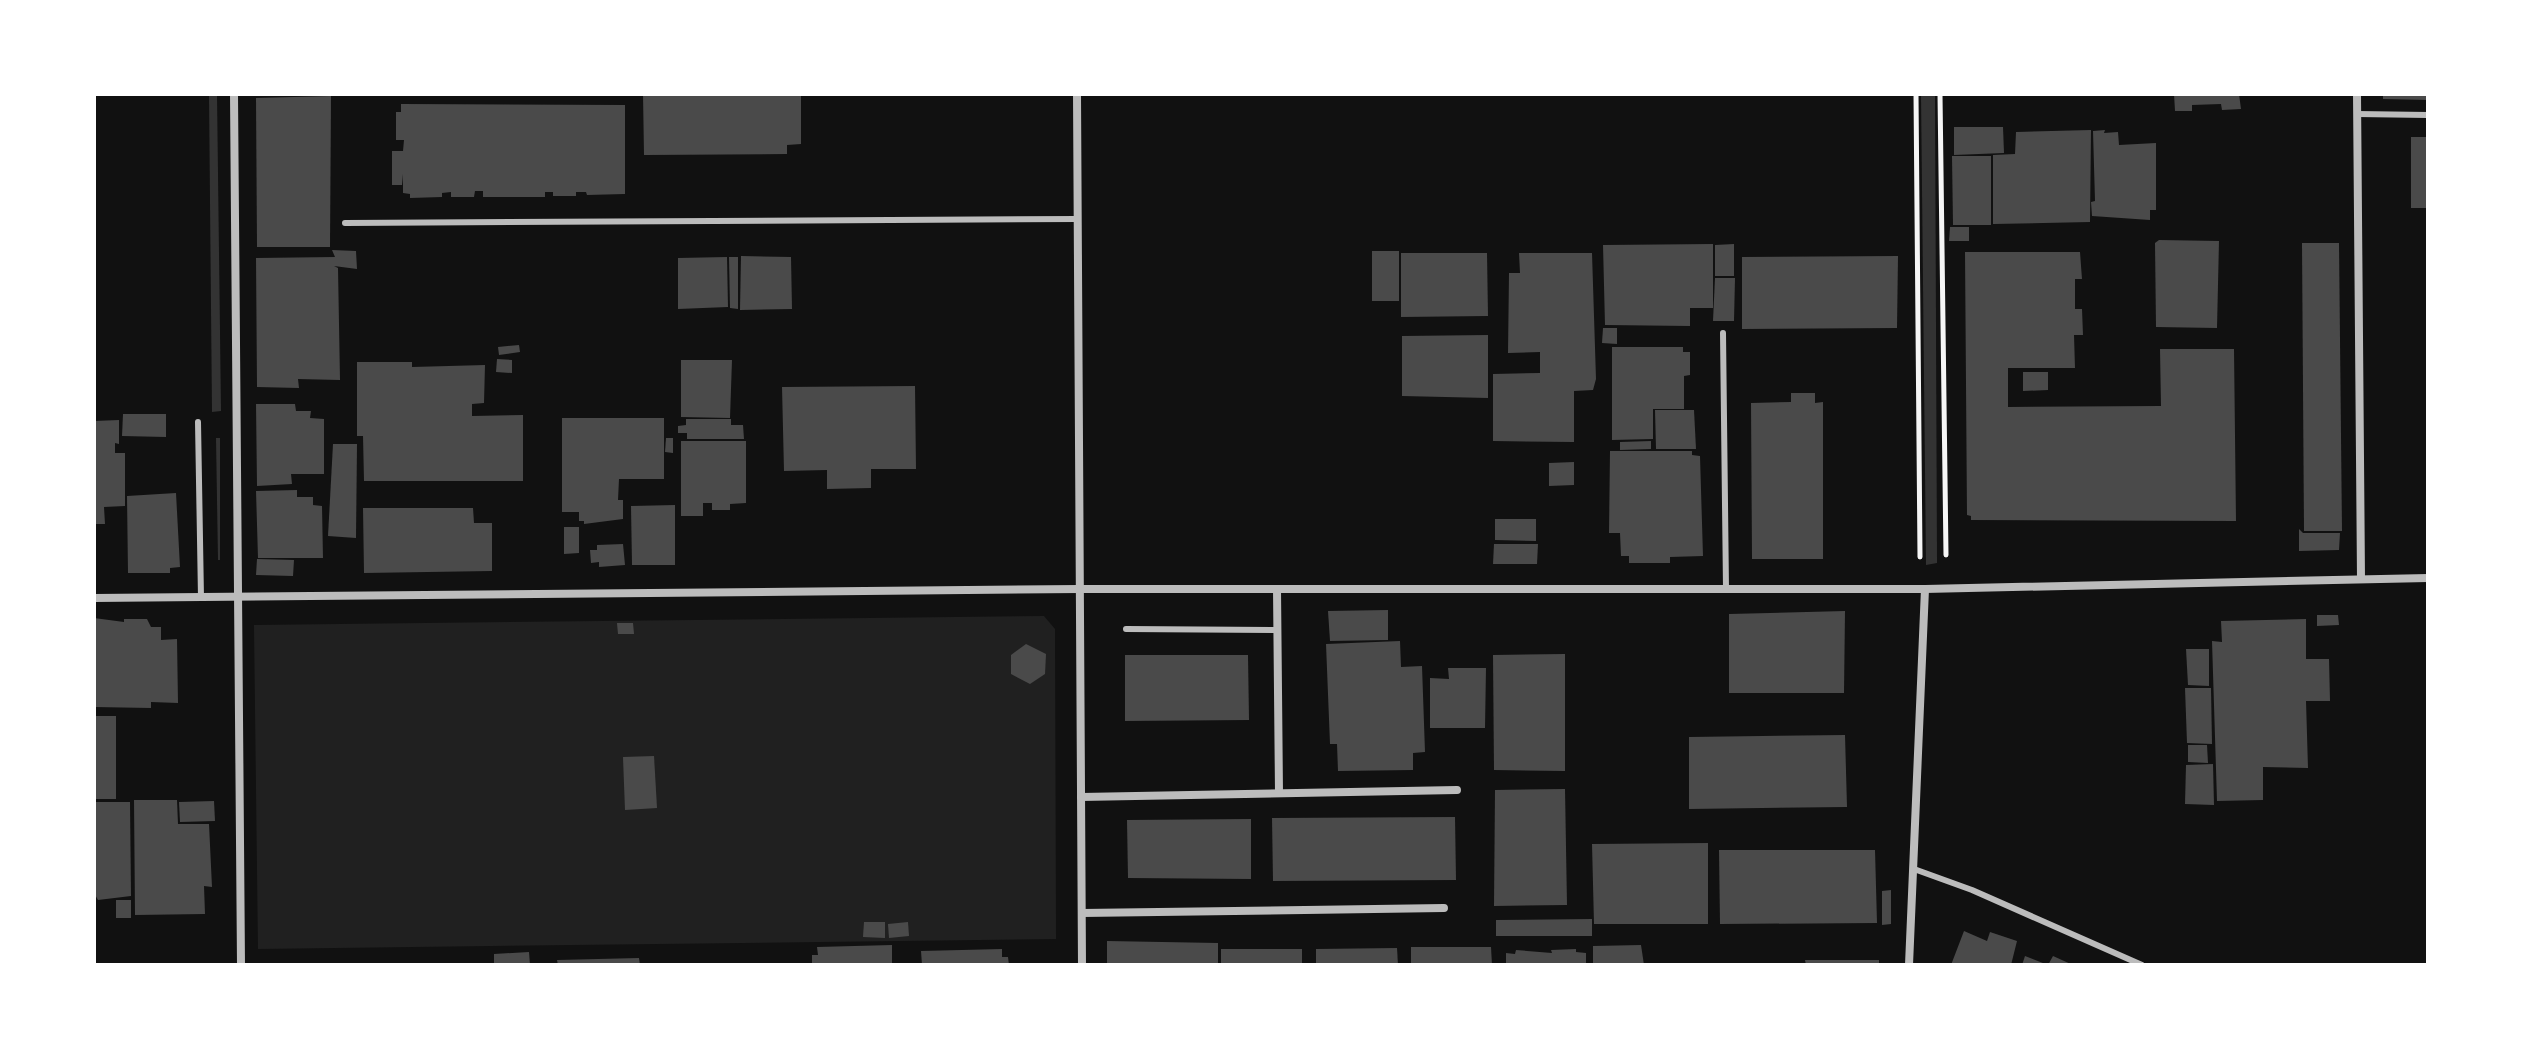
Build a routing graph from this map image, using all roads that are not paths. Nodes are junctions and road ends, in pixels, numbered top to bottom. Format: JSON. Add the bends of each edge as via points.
{"nodes":[{"id":1,"x":234,"y":94,"type":"edge"},
{"id":2,"x":1077,"y":94,"type":"edge"},
{"id":3,"x":2357,"y":94,"type":"edge"},
{"id":4,"x":2357,"y":114,"type":"junction"},
{"id":5,"x":2428,"y":115,"type":"edge"},
{"id":6,"x":1078,"y":219,"type":"junction"},
{"id":7,"x":345,"y":223,"type":"dead end"},
{"id":8,"x":1723,"y":333,"type":"dead end"},
{"id":9,"x":198,"y":422,"type":"dead end"},
{"id":10,"x":2428,"y":578,"type":"edge"},
{"id":11,"x":2361,"y":579,"type":"junction"},
{"id":12,"x":1080,"y":589,"type":"junction"},
{"id":13,"x":1277,"y":589,"type":"junction"},
{"id":14,"x":1726,"y":589,"type":"junction"},
{"id":15,"x":1925,"y":589,"type":"junction"},
{"id":16,"x":94,"y":598,"type":"edge"},
{"id":17,"x":201,"y":599,"type":"junction"},
{"id":18,"x":240,"y":599,"type":"junction"},
{"id":19,"x":1126,"y":629,"type":"dead end"},
{"id":20,"x":1278,"y":630,"type":"junction"},
{"id":21,"x":1457,"y":790,"type":"dead end"},
{"id":22,"x":1279,"y":793,"type":"junction"},
{"id":23,"x":1081,"y":797,"type":"junction"},
{"id":24,"x":1914,"y":869,"type":"junction"},
{"id":25,"x":1444,"y":908,"type":"dead end"},
{"id":26,"x":1082,"y":913,"type":"junction"},
{"id":27,"x":241,"y":965,"type":"edge"},
{"id":28,"x":1082,"y":965,"type":"edge"},
{"id":29,"x":1909,"y":965,"type":"edge"},
{"id":30,"x":2142,"y":965,"type":"edge"}],
"edges":[{"from":1,"to":18,"type":"street"},
{"from":2,"to":6,"type":"street"},
{"from":3,"to":4,"type":"street"},
{"from":4,"to":5,"type":"lane"},
{"from":4,"to":11,"type":"street"},
{"from":6,"to":7,"type":"lane"},
{"from":6,"to":12,"type":"street"},
{"from":8,"to":14,"type":"lane"},
{"from":9,"to":17,"type":"lane"},
{"from":10,"to":11,"type":"street"},
{"from":11,"to":15,"type":"street"},
{"from":12,"to":13,"type":"street"},
{"from":12,"to":18,"type":"street"},
{"from":12,"to":23,"type":"street"},
{"from":13,"to":14,"type":"street"},
{"from":13,"to":20,"type":"street"},
{"from":14,"to":15,"type":"street"},
{"from":15,"to":24,"type":"street"},
{"from":16,"to":17,"type":"street"},
{"from":17,"to":18,"type":"street"},
{"from":18,"to":27,"type":"street"},
{"from":19,"to":20,"type":"lane"},
{"from":20,"to":22,"type":"street"},
{"from":21,"to":22,"type":"street"},
{"from":22,"to":23,"type":"street"},
{"from":23,"to":26,"type":"street"},
{"from":24,"to":29,"type":"street"},
{"from":24,"to":30,"type":"lane"},
{"from":25,"to":26,"type":"street"},
{"from":26,"to":28,"type":"street"}]}
